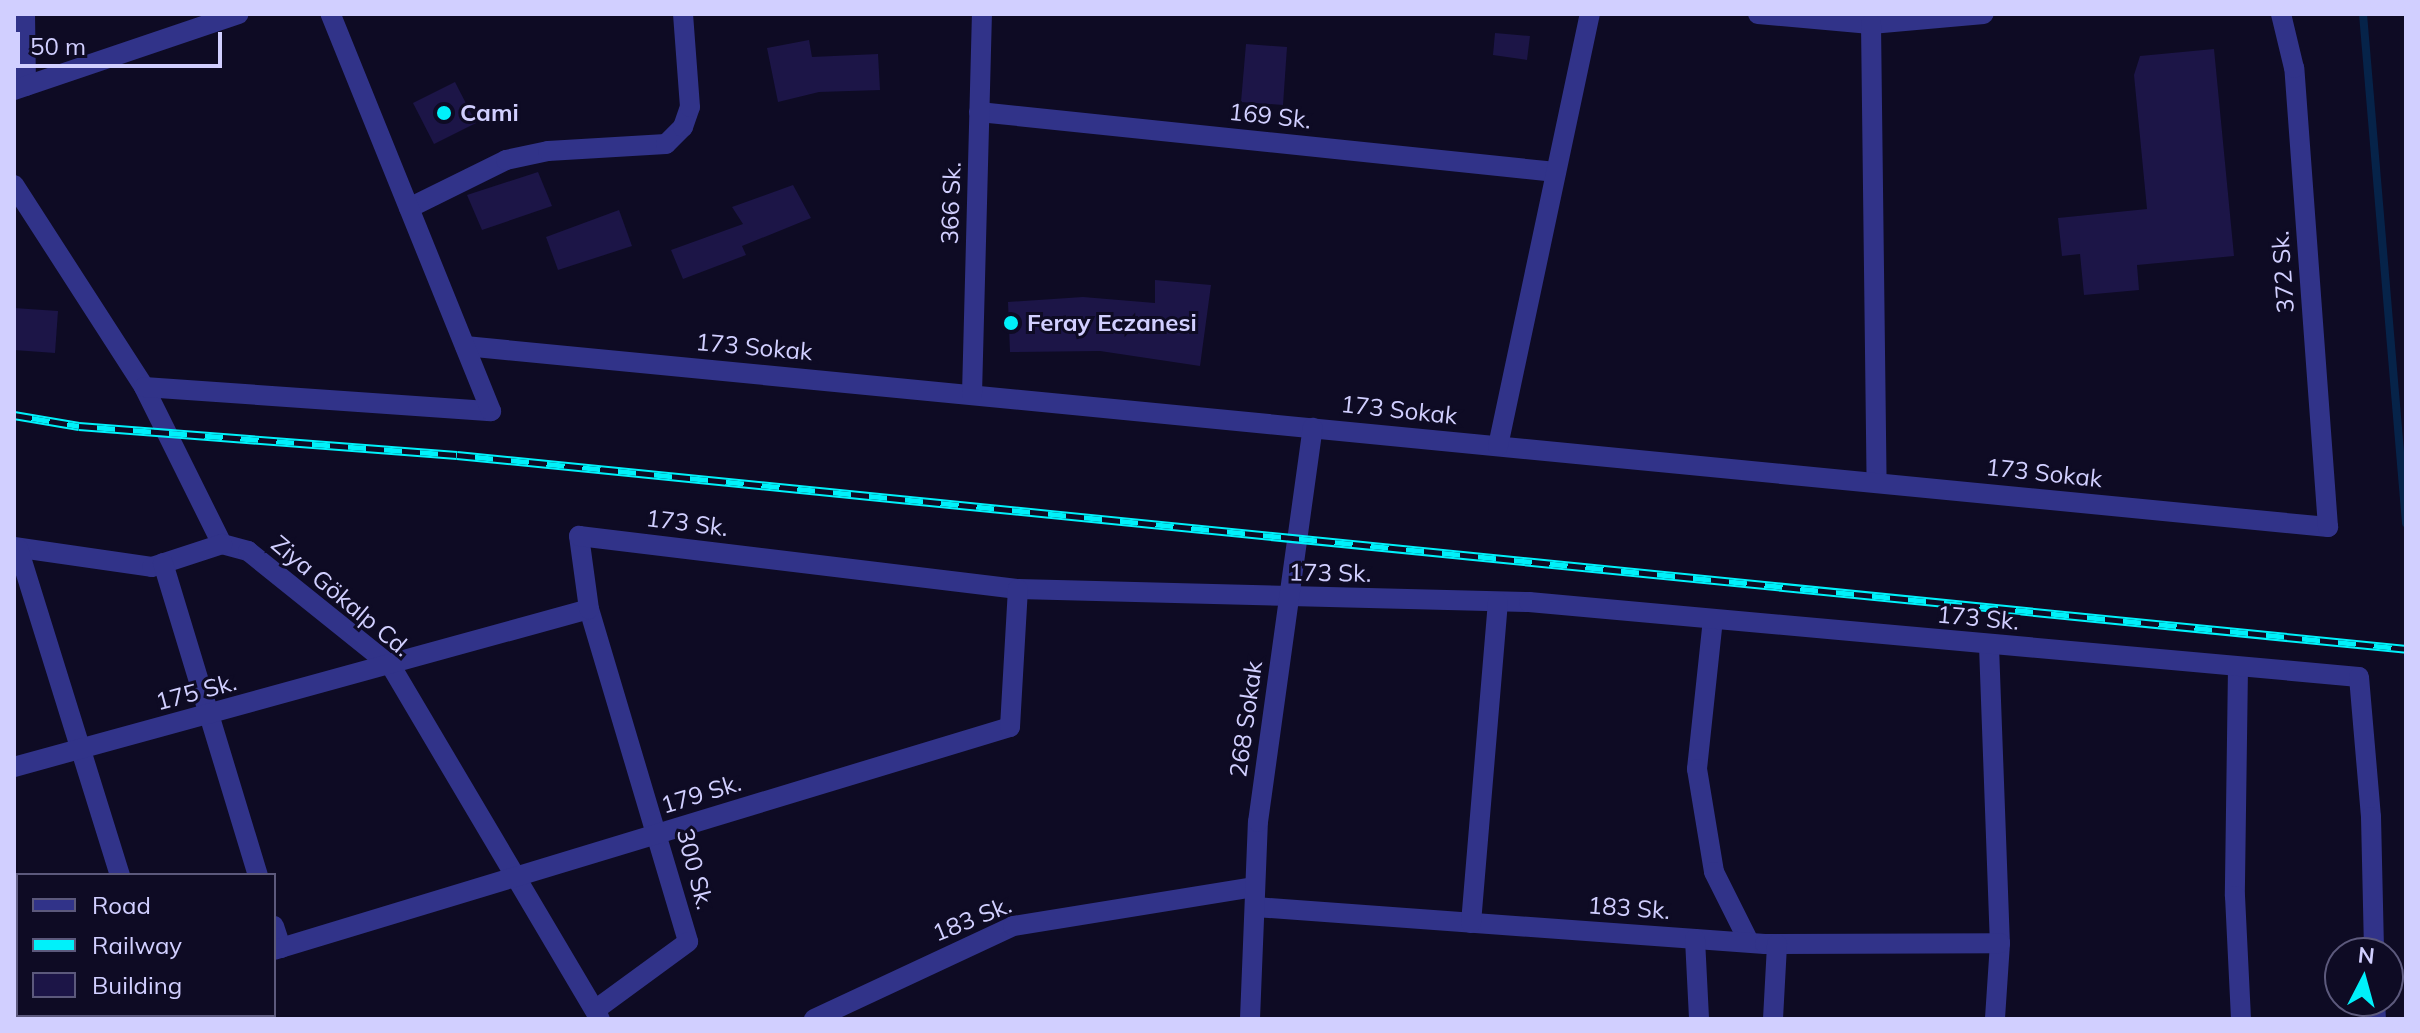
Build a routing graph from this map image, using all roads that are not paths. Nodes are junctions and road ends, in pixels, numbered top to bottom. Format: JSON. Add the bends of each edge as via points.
{"nodes":[{"id":1,"x":25,"y":14,"type":"edge"},
{"id":2,"x":239,"y":14,"type":"edge"},
{"id":3,"x":331,"y":14,"type":"edge"},
{"id":4,"x":683,"y":14,"type":"edge"},
{"id":5,"x":982,"y":14,"type":"edge"},
{"id":6,"x":1590,"y":14,"type":"edge"},
{"id":7,"x":1758,"y":14,"type":"edge"},
{"id":8,"x":1984,"y":14,"type":"edge"},
{"id":9,"x":2281,"y":14,"type":"edge"},
{"id":10,"x":1903,"y":18,"type":"edge"},
{"id":11,"x":1871,"y":24,"type":"junction"},
{"id":12,"x":20,"y":88,"type":"edge"},
{"id":13,"x":979,"y":112,"type":"junction"},
{"id":14,"x":1556,"y":172,"type":"junction"},
{"id":15,"x":14,"y":185,"type":"edge"},
{"id":16,"x":409,"y":208,"type":"junction"},
{"id":17,"x":465,"y":346,"type":"junction"},
{"id":18,"x":144,"y":387,"type":"junction"},
{"id":19,"x":972,"y":394,"type":"junction"},
{"id":20,"x":1313,"y":428,"type":"junction"},
{"id":21,"x":1498,"y":446,"type":"junction"},
{"id":22,"x":1877,"y":483,"type":"junction"},
{"id":23,"x":2328,"y":527,"type":"joint"},
{"id":24,"x":222,"y":544,"type":"junction"},
{"id":25,"x":16,"y":548,"type":"edge"},
{"id":26,"x":163,"y":563,"type":"junction"},
{"id":27,"x":1018,"y":589,"type":"junction"},
{"id":28,"x":1289,"y":599,"type":"junction"},
{"id":29,"x":1498,"y":602,"type":"junction"},
{"id":30,"x":589,"y":609,"type":"junction"},
{"id":31,"x":1713,"y":619,"type":"junction"},
{"id":32,"x":1989,"y":646,"type":"junction"},
{"id":33,"x":391,"y":666,"type":"junction"},
{"id":34,"x":2238,"y":667,"type":"junction"},
{"id":35,"x":210,"y":715,"type":"junction"},
{"id":36,"x":84,"y":750,"type":"junction"},
{"id":37,"x":14,"y":767,"type":"edge"},
{"id":38,"x":658,"y":834,"type":"junction"},
{"id":39,"x":119,"y":873,"type":"edge"},
{"id":40,"x":257,"y":873,"type":"edge"},
{"id":41,"x":517,"y":875,"type":"junction"},
{"id":42,"x":1255,"y":897,"type":"junction"},
{"id":43,"x":1471,"y":923,"type":"junction"},
{"id":44,"x":2374,"y":937,"type":"edge"},
{"id":45,"x":1695,"y":939,"type":"junction"},
{"id":46,"x":1749,"y":942,"type":"junction"},
{"id":47,"x":2000,"y":943,"type":"junction"},
{"id":48,"x":1777,"y":944,"type":"junction"},
{"id":49,"x":277,"y":949,"type":"edge"},
{"id":50,"x":597,"y":1014,"type":"edge"},
{"id":51,"x":814,"y":1019,"type":"edge"},
{"id":52,"x":1250,"y":1019,"type":"edge"},
{"id":53,"x":1699,"y":1019,"type":"edge"},
{"id":54,"x":1773,"y":1019,"type":"edge"},
{"id":55,"x":1995,"y":1019,"type":"edge"},
{"id":56,"x":2241,"y":1019,"type":"edge"}],
"edges":[{"from":1,"to":12,"type":"street"},
{"from":2,"to":12,"type":"street"},
{"from":3,"to":16,"type":"street"},
{"from":4,"to":16,"type":"street","via":[[690,107],[683,127],[666,144],[548,151],[506,160]]},
{"from":5,"to":13,"type":"street","name":"366 Sk."},
{"from":6,"to":14,"type":"street"},
{"from":7,"to":11,"type":"street"},
{"from":8,"to":10,"type":"street"},
{"from":9,"to":23,"type":"street","name":"372 Sk.","via":[[2294,68]]},
{"from":10,"to":11,"type":"street"},
{"from":11,"to":22,"type":"street"},
{"from":13,"to":14,"type":"street","name":"169 Sk."},
{"from":13,"to":19,"type":"street","name":"366 Sk."},
{"from":14,"to":21,"type":"street"},
{"from":15,"to":18,"type":"street"},
{"from":16,"to":17,"type":"street"},
{"from":17,"to":18,"type":"street","via":[[491,411]]},
{"from":17,"to":19,"type":"street","name":"173 Sokak"},
{"from":18,"to":24,"type":"street"},
{"from":19,"to":20,"type":"street","name":"173 Sokak"},
{"from":20,"to":21,"type":"street","name":"173 Sokak"},
{"from":20,"to":28,"type":"street","name":"268 Sokak"},
{"from":21,"to":22,"type":"street","name":"173 Sokak"},
{"from":22,"to":23,"type":"street","name":"173 Sokak"},
{"from":24,"to":26,"type":"street"},
{"from":24,"to":33,"type":"street","name":"Ziya Gökalp Cd.","via":[[248,551]]},
{"from":25,"to":26,"type":"street","via":[[152,567]]},
{"from":25,"to":36,"type":"street"},
{"from":26,"to":35,"type":"street"},
{"from":27,"to":28,"type":"street","name":"173 Sk."},
{"from":27,"to":30,"type":"street","name":"173 Sk.","via":[[579,536]]},
{"from":27,"to":38,"type":"street","name":"179 Sk.","via":[[1010,727]]},
{"from":28,"to":29,"type":"street","name":"173 Sk."},
{"from":28,"to":42,"type":"street","name":"268 Sokak","via":[[1258,822]]},
{"from":29,"to":31,"type":"street","name":"173 Sk."},
{"from":29,"to":43,"type":"street"},
{"from":30,"to":33,"type":"street"},
{"from":30,"to":38,"type":"street","name":"300 Sk."},
{"from":31,"to":32,"type":"street","name":"173 Sk."},
{"from":31,"to":46,"type":"street","via":[[1697,769],[1714,872]]},
{"from":32,"to":34,"type":"street","name":"173 Sk."},
{"from":32,"to":47,"type":"street"},
{"from":33,"to":35,"type":"street","name":"175 Sk."},
{"from":33,"to":41,"type":"street","name":"Ziya Gökalp Cd."},
{"from":34,"to":44,"type":"street","name":"173 Sk.","via":[[2359,677],[2371,817]]},
{"from":34,"to":56,"type":"street","via":[[2235,896]]},
{"from":35,"to":36,"type":"street","name":"175 Sk."},
{"from":35,"to":40,"type":"street"},
{"from":36,"to":37,"type":"street","name":"175 Sk."},
{"from":36,"to":39,"type":"street"},
{"from":38,"to":41,"type":"street","name":"179 Sk."},
{"from":38,"to":50,"type":"street","name":"300 Sk.","via":[[688,942]]},
{"from":41,"to":49,"type":"street","name":"179 Sk."},
{"from":41,"to":50,"type":"street","name":"Ziya Gökalp Cd."},
{"from":42,"to":43,"type":"street","name":"183 Sk."},
{"from":42,"to":51,"type":"street","name":"183 Sk.","via":[[1013,926]]},
{"from":42,"to":52,"type":"street","name":"268 Sokak"},
{"from":43,"to":45,"type":"street","name":"183 Sk."},
{"from":45,"to":46,"type":"street","name":"183 Sk."},
{"from":45,"to":53,"type":"street"},
{"from":46,"to":48,"type":"street","name":"183 Sk."},
{"from":47,"to":48,"type":"street","name":"183 Sk."},
{"from":47,"to":55,"type":"street"},
{"from":48,"to":54,"type":"street"}]}
